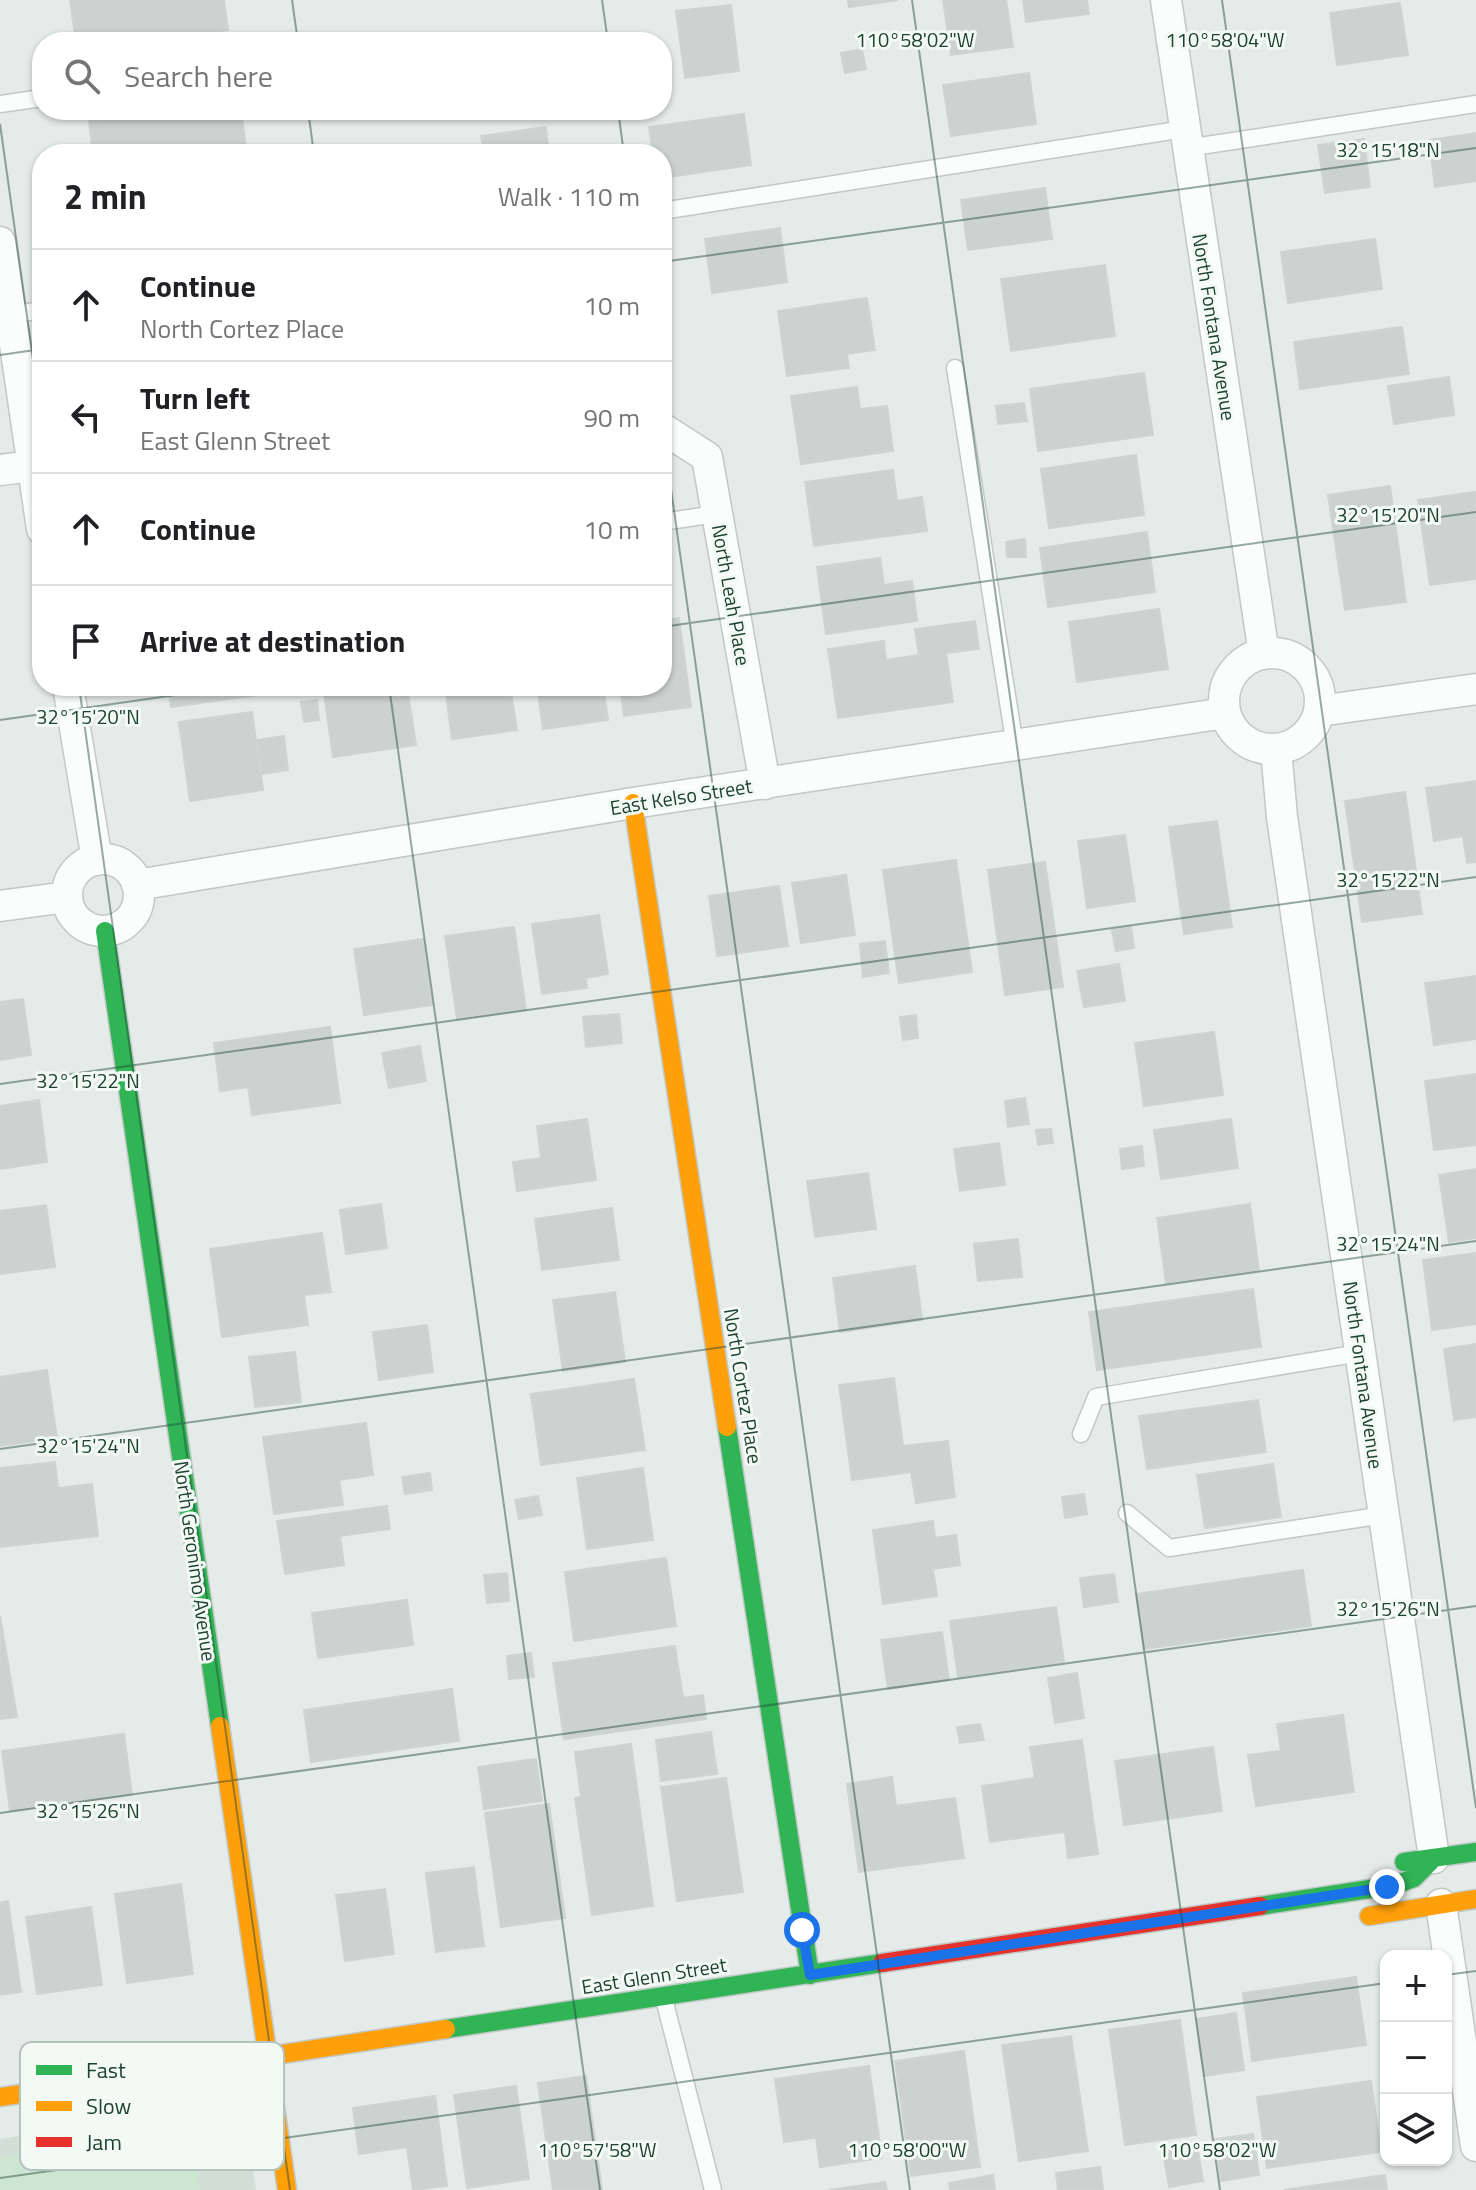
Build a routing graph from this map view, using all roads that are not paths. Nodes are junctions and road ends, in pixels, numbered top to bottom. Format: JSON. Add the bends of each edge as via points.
{"nodes":[{"id":1,"x":1166,"y":0,"type":"edge"},
{"id":2,"x":32,"y":99,"type":"edge"},
{"id":3,"x":0,"y":104,"type":"edge"},
{"id":4,"x":1476,"y":104,"type":"edge"},
{"id":5,"x":1186,"y":139,"type":"junction"},
{"id":6,"x":672,"y":210,"type":"edge"},
{"id":7,"x":0,"y":242,"type":"edge"},
{"id":8,"x":32,"y":312,"type":"edge"},
{"id":9,"x":10,"y":315,"type":"junction"},
{"id":10,"x":955,"y":368,"type":"dead end"},
{"id":11,"x":32,"y":419,"type":"edge"},
{"id":12,"x":672,"y":434,"type":"edge"},
{"id":13,"x":32,"y":466,"type":"edge"},
{"id":14,"x":0,"y":470,"type":"edge"},
{"id":15,"x":716,"y":514,"type":"junction"},
{"id":16,"x":672,"y":521,"type":"edge"},
{"id":17,"x":1264,"y":654,"type":"junction"},
{"id":18,"x":1476,"y":689,"type":"edge"},
{"id":19,"x":70,"y":696,"type":"edge"},
{"id":20,"x":1319,"y":711,"type":"junction"},
{"id":21,"x":1225,"y":713,"type":"junction"},
{"id":22,"x":1015,"y":746,"type":"junction"},
{"id":23,"x":1276,"y":749,"type":"junction"},
{"id":24,"x":765,"y":784,"type":"junction"},
{"id":25,"x":633,"y":803,"type":"junction"},
{"id":26,"x":97,"y":860,"type":"junction"},
{"id":27,"x":137,"y":885,"type":"junction"},
{"id":28,"x":67,"y":897,"type":"junction"},
{"id":29,"x":0,"y":906,"type":"edge"},
{"id":30,"x":105,"y":931,"type":"junction"},
{"id":31,"x":1360,"y":1353,"type":"junction"},
{"id":32,"x":1081,"y":1434,"type":"dead end"},
{"id":33,"x":1127,"y":1513,"type":"dead end"},
{"id":34,"x":1384,"y":1515,"type":"junction"},
{"id":35,"x":1476,"y":1852,"type":"edge"},
{"id":36,"x":1434,"y":1858,"type":"junction"},
{"id":37,"x":1380,"y":1866,"type":"dead end"},
{"id":38,"x":1353,"y":1869,"type":"dead end"},
{"id":39,"x":1476,"y":1878,"type":"edge"},
{"id":40,"x":1315,"y":1897,"type":"junction"},
{"id":41,"x":1476,"y":1899,"type":"edge"},
{"id":42,"x":1441,"y":1904,"type":"junction"},
{"id":43,"x":810,"y":1975,"type":"junction"},
{"id":44,"x":663,"y":1997,"type":"junction"},
{"id":45,"x":265,"y":2042,"type":"edge"},
{"id":46,"x":284,"y":2054,"type":"edge"},
{"id":47,"x":20,"y":2094,"type":"edge"},
{"id":48,"x":0,"y":2097,"type":"edge"},
{"id":49,"x":1476,"y":2146,"type":"edge"},
{"id":50,"x":284,"y":2170,"type":"edge"},
{"id":51,"x":287,"y":2190,"type":"edge"},
{"id":52,"x":713,"y":2190,"type":"edge"}],
"edges":[{"from":1,"to":5,"type":"street","name":"North Fontana Avenue"},
{"from":2,"to":3,"type":"lane"},
{"from":4,"to":5,"type":"lane"},
{"from":5,"to":6,"type":"lane"},
{"from":5,"to":17,"type":"street","name":"North Fontana Avenue"},
{"from":7,"to":9,"type":"street"},
{"from":8,"to":9,"type":"lane"},
{"from":9,"to":11,"type":"street"},
{"from":10,"to":22,"type":"lane"},
{"from":12,"to":15,"type":"street","name":"North Leah Place","via":[[707,457]]},
{"from":13,"to":14,"type":"street"},
{"from":15,"to":16,"type":"lane"},
{"from":15,"to":24,"type":"street","name":"North Leah Place"},
{"from":17,"to":20,"type":"street","via":[[1290,657],[1304,666],[1319,695]]},
{"from":17,"to":21,"type":"street","via":[[1232,675],[1225,690]]},
{"from":18,"to":20,"type":"street"},
{"from":19,"to":26,"type":"street"},
{"from":20,"to":23,"type":"street","via":[[1303,738]]},
{"from":21,"to":22,"type":"street","name":"East Kelso Street"},
{"from":21,"to":23,"type":"street","via":[[1247,743]]},
{"from":22,"to":24,"type":"street","name":"East Kelso Street"},
{"from":23,"to":31,"type":"street","name":"North Fontana Avenue"},
{"from":24,"to":25,"type":"street","name":"East Kelso Street"},
{"from":25,"to":27,"type":"street","name":"East Kelso Street"},
{"from":25,"to":43,"type":"street","name":"North Cortez Place"},
{"from":26,"to":27,"type":"street","via":[[120,863]]},
{"from":26,"to":28,"type":"street","via":[[77,871]]},
{"from":27,"to":30,"type":"street","via":[[133,916]]},
{"from":28,"to":29,"type":"street"},
{"from":28,"to":30,"type":"street","via":[[79,923]]},
{"from":30,"to":45,"type":"street","name":"North Geronimo Avenue"},
{"from":31,"to":32,"type":"lane","via":[[1096,1397]]},
{"from":31,"to":34,"type":"street","name":"North Fontana Avenue"},
{"from":33,"to":34,"type":"lane","via":[[1169,1548]]},
{"from":34,"to":36,"type":"street","name":"North Fontana Avenue"},
{"from":35,"to":36,"type":"street"},
{"from":36,"to":37,"type":"street"},
{"from":36,"to":40,"type":"street","via":[[1409,1883]]},
{"from":38,"to":40,"type":"street","name":"East Glenn Street"},
{"from":39,"to":42,"type":"street"},
{"from":40,"to":42,"type":"street","via":[[1363,1917]]},
{"from":40,"to":43,"type":"street","name":"East Glenn Street"},
{"from":41,"to":42,"type":"street"},
{"from":42,"to":49,"type":"street"},
{"from":43,"to":44,"type":"street","name":"East Glenn Street"},
{"from":44,"to":46,"type":"street","name":"East Glenn Street"},
{"from":44,"to":52,"type":"lane"},
{"from":47,"to":48,"type":"street","name":"East Glenn Street"},
{"from":50,"to":51,"type":"street","name":"North Geronimo Avenue"}]}
